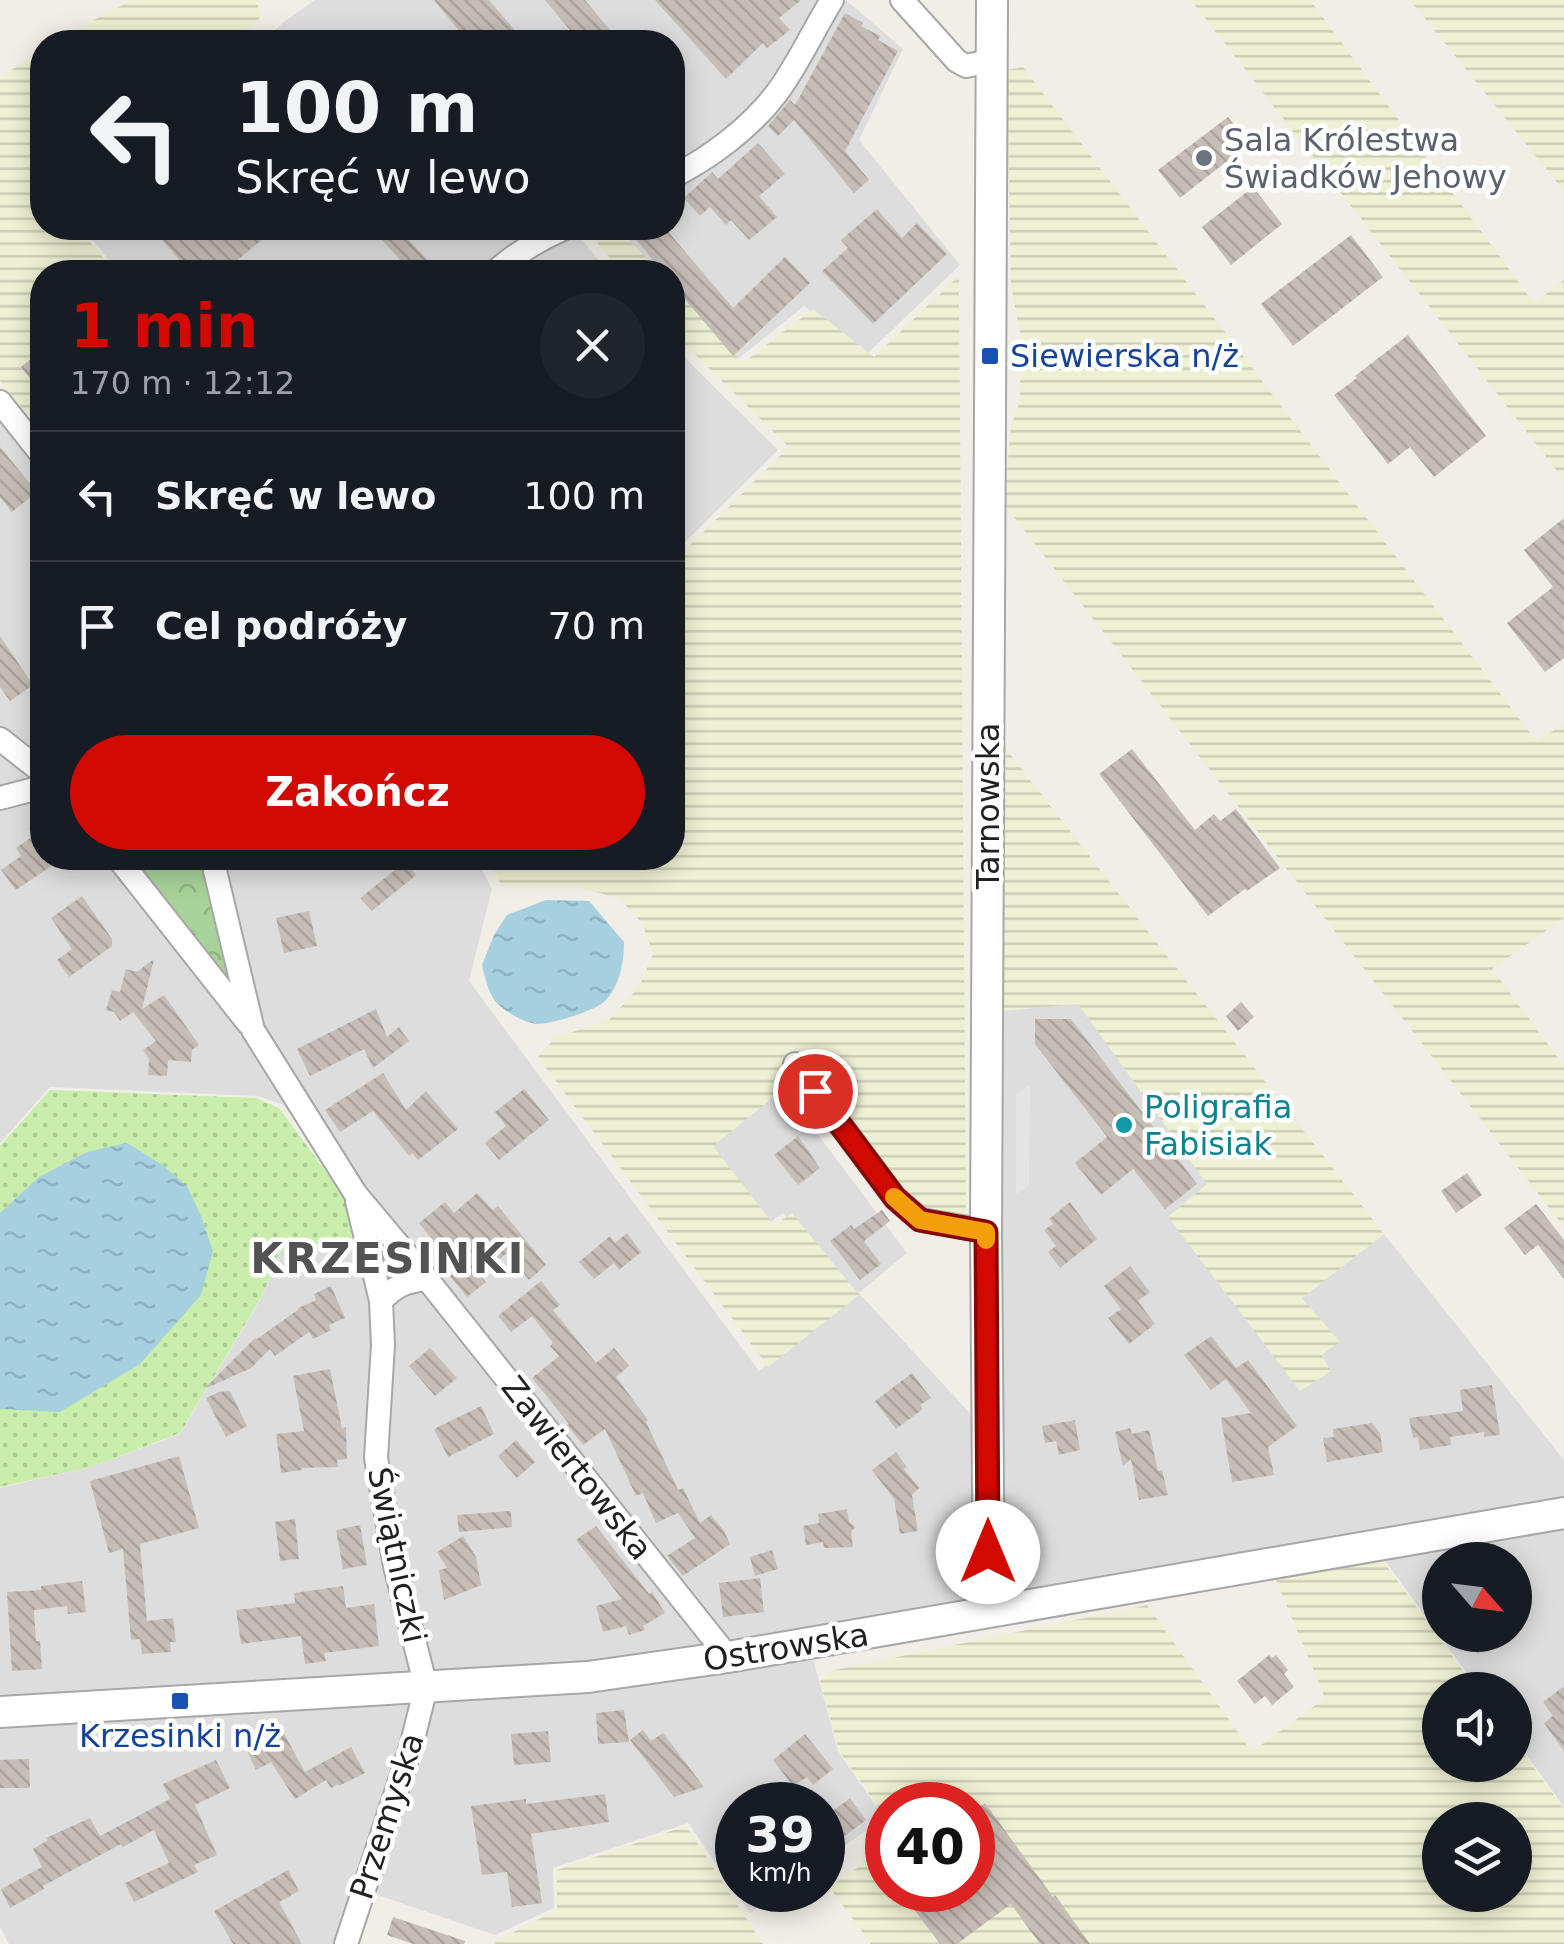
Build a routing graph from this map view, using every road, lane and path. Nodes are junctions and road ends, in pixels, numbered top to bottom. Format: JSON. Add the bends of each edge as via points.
{"nodes":[{"id":1,"x":832,"y":0,"type":"edge"},
{"id":2,"x":902,"y":0,"type":"edge"},
{"id":3,"x":992,"y":0,"type":"edge"},
{"id":4,"x":990,"y":61,"type":"junction"},
{"id":5,"x":685,"y":170,"type":"edge"},
{"id":6,"x":539,"y":240,"type":"edge"},
{"id":7,"x":509,"y":260,"type":"edge"},
{"id":8,"x":0,"y":402,"type":"edge"},
{"id":9,"x":30,"y":440,"type":"edge"},
{"id":10,"x":0,"y":739,"type":"edge"},
{"id":11,"x":30,"y":763,"type":"edge"},
{"id":12,"x":30,"y":790,"type":"edge"},
{"id":13,"x":0,"y":798,"type":"edge"},
{"id":14,"x":127,"y":870,"type":"edge"},
{"id":15,"x":215,"y":870,"type":"edge"},
{"id":16,"x":253,"y":1030,"type":"junction"},
{"id":17,"x":795,"y":1064,"type":"dead end"},
{"id":18,"x":355,"y":1193,"type":"junction"},
{"id":19,"x":986,"y":1232,"type":"junction"},
{"id":20,"x":427,"y":1279,"type":"junction"},
{"id":21,"x":381,"y":1302,"type":"junction"},
{"id":22,"x":1564,"y":1514,"type":"edge"},
{"id":23,"x":989,"y":1612,"type":"junction"},
{"id":24,"x":728,"y":1658,"type":"junction"},
{"id":25,"x":426,"y":1687,"type":"junction"},
{"id":26,"x":0,"y":1712,"type":"edge"},
{"id":27,"x":346,"y":1944,"type":"edge"}],
"edges":[{"from":1,"to":5,"type":"street","via":[[777,93],[750,122]]},
{"from":2,"to":4,"type":"street","via":[[956,61]]},
{"from":3,"to":4,"type":"street","name":"Tarnowska"},
{"from":4,"to":19,"type":"street","name":"Tarnowska"},
{"from":6,"to":7,"type":"street"},
{"from":8,"to":9,"type":"street"},
{"from":10,"to":11,"type":"street"},
{"from":12,"to":13,"type":"street"},
{"from":14,"to":16,"type":"street","name":"Świątniczki"},
{"from":15,"to":16,"type":"street","name":"Świątniczki"},
{"from":16,"to":18,"type":"street","name":"Świątniczki"},
{"from":17,"to":19,"type":"street","via":[[909,1211],[920,1220]]},
{"from":18,"to":20,"type":"street","name":"Świątniczki"},
{"from":18,"to":21,"type":"street","name":"Świątniczki"},
{"from":19,"to":23,"type":"street","name":"Tarnowska"},
{"from":20,"to":21,"type":"street","via":[[407,1280]]},
{"from":20,"to":24,"type":"street","name":"Zawiertowska"},
{"from":21,"to":25,"type":"street","name":"Świątniczki","via":[[376,1458]]},
{"from":22,"to":23,"type":"street","name":"Ostrowska"},
{"from":23,"to":24,"type":"street","name":"Ostrowska"},
{"from":24,"to":25,"type":"street","name":"Ostrowska"},
{"from":25,"to":26,"type":"street","name":"Ostrowska"},
{"from":25,"to":27,"type":"street","name":"Przemyska"}]}
